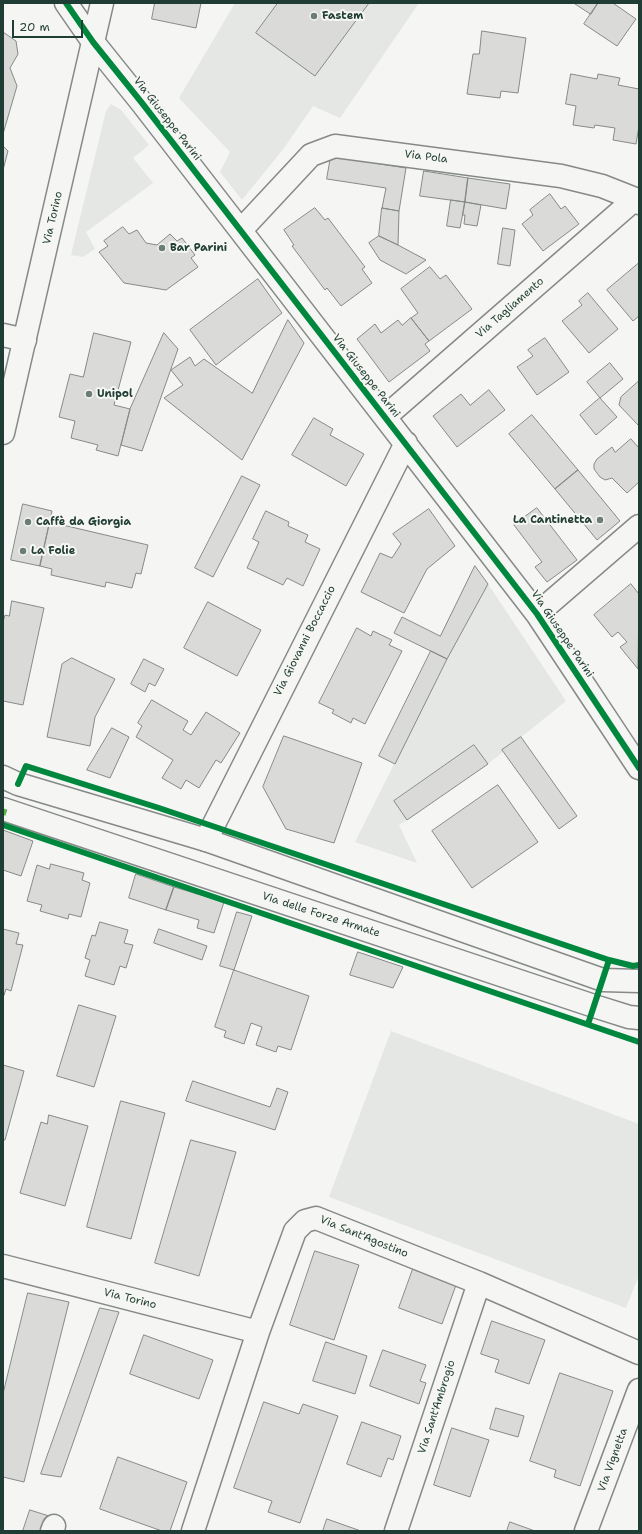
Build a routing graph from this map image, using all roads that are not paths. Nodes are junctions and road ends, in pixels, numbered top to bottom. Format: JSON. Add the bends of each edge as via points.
{"nodes":[{"id":1,"x":66,"y":3,"type":"edge"},
{"id":2,"x":102,"y":3,"type":"edge"},
{"id":3,"x":93,"y":42,"type":"junction"},
{"id":4,"x":637,"y":201,"type":"edge"},
{"id":5,"x":241,"y":230,"type":"junction"},
{"id":6,"x":3,"y":335,"type":"edge"},
{"id":7,"x":3,"y":343,"type":"edge"},
{"id":8,"x":24,"y":347,"type":"junction"},
{"id":9,"x":385,"y":417,"type":"junction"},
{"id":10,"x":3,"y":433,"type":"edge"},
{"id":11,"x":406,"y":443,"type":"junction"},
{"id":12,"x":639,"y":526,"type":"edge"},
{"id":13,"x":537,"y":614,"type":"junction"},
{"id":14,"x":639,"y":768,"type":"edge"},
{"id":15,"x":3,"y":777,"type":"edge"},
{"id":16,"x":3,"y":809,"type":"edge"},
{"id":17,"x":206,"y":840,"type":"junction"},
{"id":18,"x":639,"y":981,"type":"edge"},
{"id":19,"x":639,"y":1018,"type":"edge"},
{"id":20,"x":3,"y":1266,"type":"edge"},
{"id":21,"x":479,"y":1283,"type":"junction"},
{"id":22,"x":258,"y":1332,"type":"junction"},
{"id":23,"x":639,"y":1353,"type":"edge"},
{"id":24,"x":639,"y":1390,"type":"edge"},
{"id":25,"x":193,"y":1531,"type":"edge"},
{"id":26,"x":396,"y":1531,"type":"edge"},
{"id":27,"x":586,"y":1531,"type":"edge"}],
"edges":[{"from":1,"to":3,"type":"street","name":"Via Giuseppe Parini"},
{"from":2,"to":3,"type":"street","name":"Via Torino"},
{"from":3,"to":5,"type":"street","name":"Via Giuseppe Parini"},
{"from":3,"to":8,"type":"street","name":"Via Torino"},
{"from":4,"to":5,"type":"street","name":"Via Pola","via":[[602,186],[561,176],[335,146],[311,155]]},
{"from":4,"to":9,"type":"street","name":"Via Tagliamento"},
{"from":5,"to":9,"type":"street","name":"Via Giuseppe Parini"},
{"from":6,"to":8,"type":"street"},
{"from":7,"to":8,"type":"street"},
{"from":8,"to":10,"type":"street","name":"Via Torino"},
{"from":9,"to":11,"type":"street","name":"Via Giuseppe Parini"},
{"from":11,"to":13,"type":"street","name":"Via Giuseppe Parini"},
{"from":11,"to":17,"type":"street","name":"Via Giovanni Boccaccio"},
{"from":12,"to":13,"type":"street"},
{"from":13,"to":14,"type":"street","name":"Via Giuseppe Parini"},
{"from":15,"to":17,"type":"street","via":[[18,784]]},
{"from":16,"to":19,"type":"street","name":"Via delle Forze Armate","via":[[594,1006]]},
{"from":17,"to":18,"type":"street","via":[[603,980]]},
{"from":20,"to":22,"type":"street","name":"Via Torino"},
{"from":21,"to":22,"type":"street","name":"Via Sant'Agostino","via":[[316,1218],[305,1221],[295,1231]]},
{"from":21,"to":23,"type":"street","name":"Via Sant'Agostino"},
{"from":21,"to":26,"type":"street","name":"Via Sant'Ambrogio"},
{"from":22,"to":25,"type":"street","name":"Via Sant'Agostino"},
{"from":24,"to":27,"type":"street","name":"Via Vignetta"}]}
